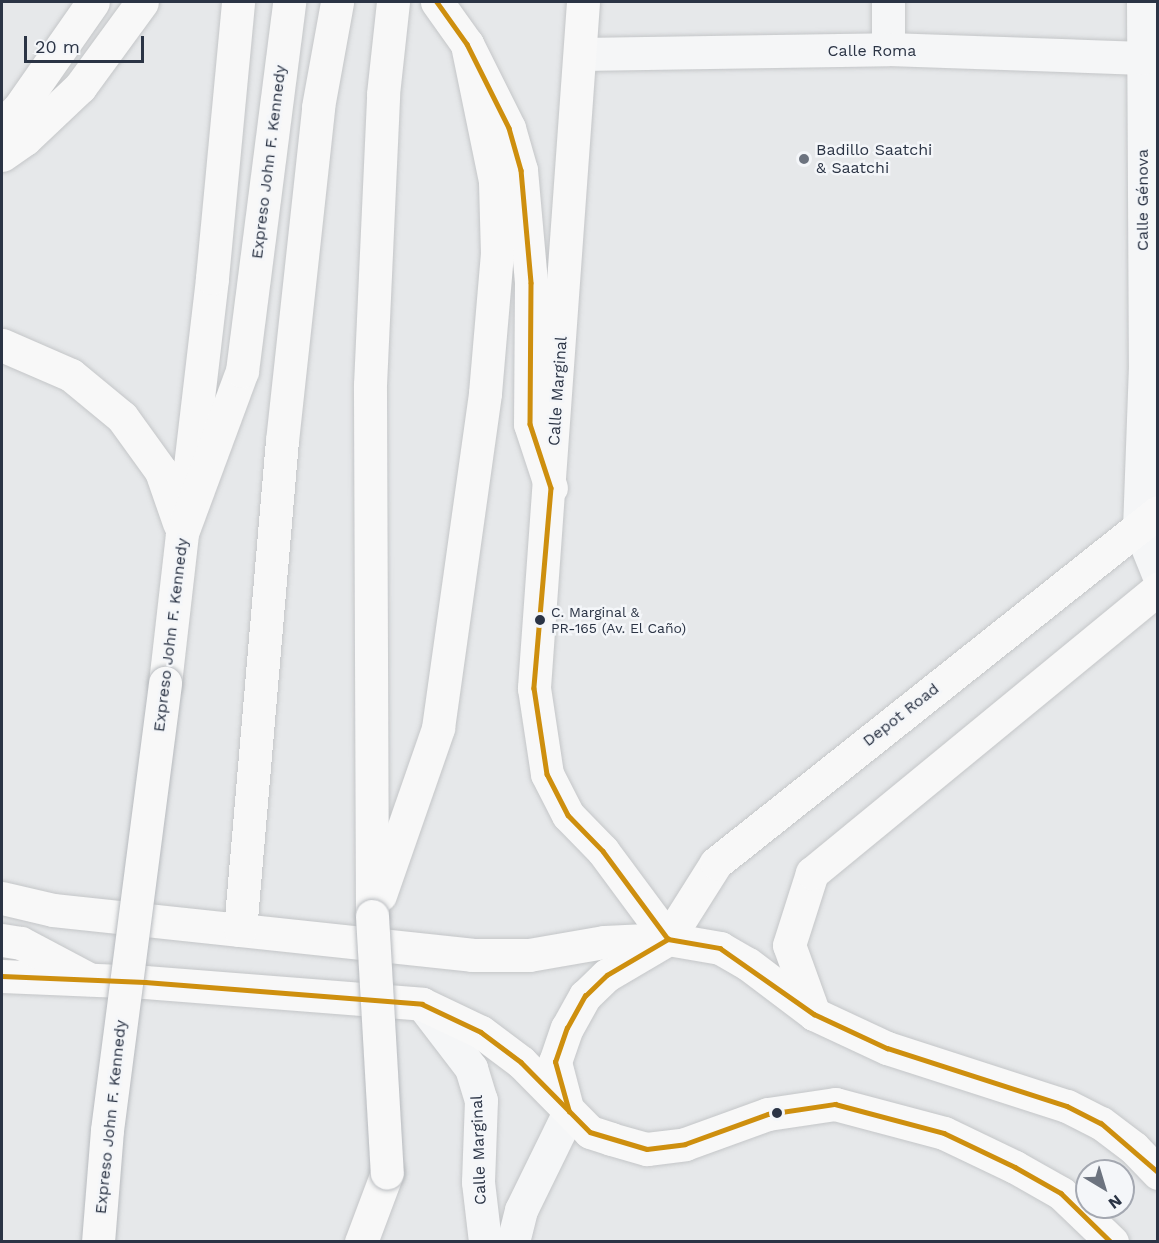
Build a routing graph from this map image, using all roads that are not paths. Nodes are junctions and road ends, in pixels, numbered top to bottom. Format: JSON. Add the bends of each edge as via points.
{"nodes":[{"id":1,"x":93,"y":2,"type":"edge"},
{"id":2,"x":142,"y":2,"type":"edge"},
{"id":3,"x":238,"y":2,"type":"edge"},
{"id":4,"x":289,"y":2,"type":"edge"},
{"id":5,"x":337,"y":2,"type":"edge"},
{"id":6,"x":393,"y":2,"type":"edge"},
{"id":7,"x":437,"y":2,"type":"edge"},
{"id":8,"x":583,"y":2,"type":"edge"},
{"id":9,"x":888,"y":2,"type":"edge"},
{"id":10,"x":1143,"y":2,"type":"edge"},
{"id":11,"x":467,"y":44,"type":"junction"},
{"id":12,"x":888,"y":49,"type":"junction"},
{"id":13,"x":1150,"y":52,"type":"edge"},
{"id":14,"x":581,"y":54,"type":"junction"},
{"id":15,"x":2,"y":125,"type":"edge"},
{"id":16,"x":2,"y":155,"type":"edge"},
{"id":17,"x":2,"y":345,"type":"edge"},
{"id":18,"x":551,"y":488,"type":"junction"},
{"id":19,"x":1148,"y":519,"type":"edge"},
{"id":20,"x":182,"y":533,"type":"junction"},
{"id":21,"x":1158,"y":574,"type":"edge"},
{"id":22,"x":1158,"y":589,"type":"edge"},
{"id":23,"x":2,"y":897,"type":"edge"},
{"id":24,"x":372,"y":916,"type":"junction"},
{"id":25,"x":240,"y":930,"type":"junction"},
{"id":26,"x":668,"y":939,"type":"junction"},
{"id":27,"x":2,"y":940,"type":"edge"},
{"id":28,"x":2,"y":976,"type":"edge"},
{"id":29,"x":89,"y":979,"type":"junction"},
{"id":30,"x":422,"y":1005,"type":"junction"},
{"id":31,"x":814,"y":1014,"type":"junction"},
{"id":32,"x":569,"y":1112,"type":"junction"},
{"id":33,"x":387,"y":1173,"type":"junction"},
{"id":34,"x":1158,"y":1173,"type":"edge"},
{"id":35,"x":98,"y":1242,"type":"edge"},
{"id":36,"x":361,"y":1242,"type":"edge"},
{"id":37,"x":387,"y":1242,"type":"edge"},
{"id":38,"x":484,"y":1242,"type":"edge"},
{"id":39,"x":513,"y":1242,"type":"edge"},
{"id":40,"x":1112,"y":1242,"type":"edge"}],
"edges":[{"from":1,"to":15,"type":"main road","via":[[19,108]]},
{"from":2,"to":16,"type":"main road","via":[[80,87],[25,139]]},
{"from":3,"to":20,"type":"main road","via":[[212,278]]},
{"from":4,"to":20,"type":"main road","name":"Expreso John F. Kennedy","via":[[242,371]]},
{"from":5,"to":25,"type":"main road","via":[[318,107],[282,441]]},
{"from":6,"to":24,"type":"main road","via":[[383,94],[370,385]]},
{"from":7,"to":11,"type":"main road"},
{"from":8,"to":14,"type":"main road","name":"Calle Marginal"},
{"from":9,"to":12,"type":"street"},
{"from":10,"to":13,"type":"street","name":"Calle Génova"},
{"from":11,"to":18,"type":"main road","via":[[509,128],[521,170],[531,283],[530,424]]},
{"from":11,"to":24,"type":"main road","via":[[490,141],[495,181],[497,254],[485,393],[438,728]]},
{"from":12,"to":13,"type":"street","name":"Calle Roma"},
{"from":12,"to":14,"type":"street","name":"Calle Roma"},
{"from":13,"to":19,"type":"street","name":"Calle Génova","via":[[1145,365]]},
{"from":14,"to":18,"type":"main road","name":"Calle Marginal"},
{"from":17,"to":20,"type":"main road","via":[[71,375],[122,417],[161,471]]},
{"from":18,"to":26,"type":"main road","name":"Calle Marginal","via":[[534,688],[548,774],[568,815],[603,851]]},
{"from":19,"to":21,"type":"street","name":"Calle Génova"},
{"from":19,"to":26,"type":"main road","name":"Depot Road","via":[[716,863]]},
{"from":20,"to":35,"type":"main road","name":"Expreso John F. Kennedy","bridge":true,"via":[[107,1130]]},
{"from":22,"to":31,"type":"main road","via":[[812,873],[789,945]]},
{"from":23,"to":25,"type":"main road","via":[[53,910]]},
{"from":24,"to":33,"type":"main road","bridge":true},
{"from":25,"to":26,"type":"main road","via":[[472,956],[529,955],[604,942]]},
{"from":26,"to":31,"type":"main road","via":[[720,948]]},
{"from":26,"to":32,"type":"main road","via":[[607,975],[581,1004],[555,1062]]},
{"from":27,"to":29,"type":"main road","via":[[21,944]]},
{"from":28,"to":29,"type":"main road"},
{"from":29,"to":30,"type":"main road"},
{"from":30,"to":32,"type":"main road","via":[[481,1032],[521,1062]]},
{"from":30,"to":38,"type":"street","name":"Calle Marginal","via":[[471,1068],[481,1100],[478,1182]]},
{"from":31,"to":34,"type":"main road","via":[[887,1048],[1067,1106],[1101,1123]]},
{"from":32,"to":39,"type":"street","via":[[521,1210]]},
{"from":32,"to":40,"type":"main road","via":[[590,1132],[647,1149],[701,1139],[768,1114],[835,1104],[944,1133],[1015,1167],[1061,1193]]},
{"from":33,"to":36,"type":"main road"},
{"from":33,"to":37,"type":"main road"}]}
